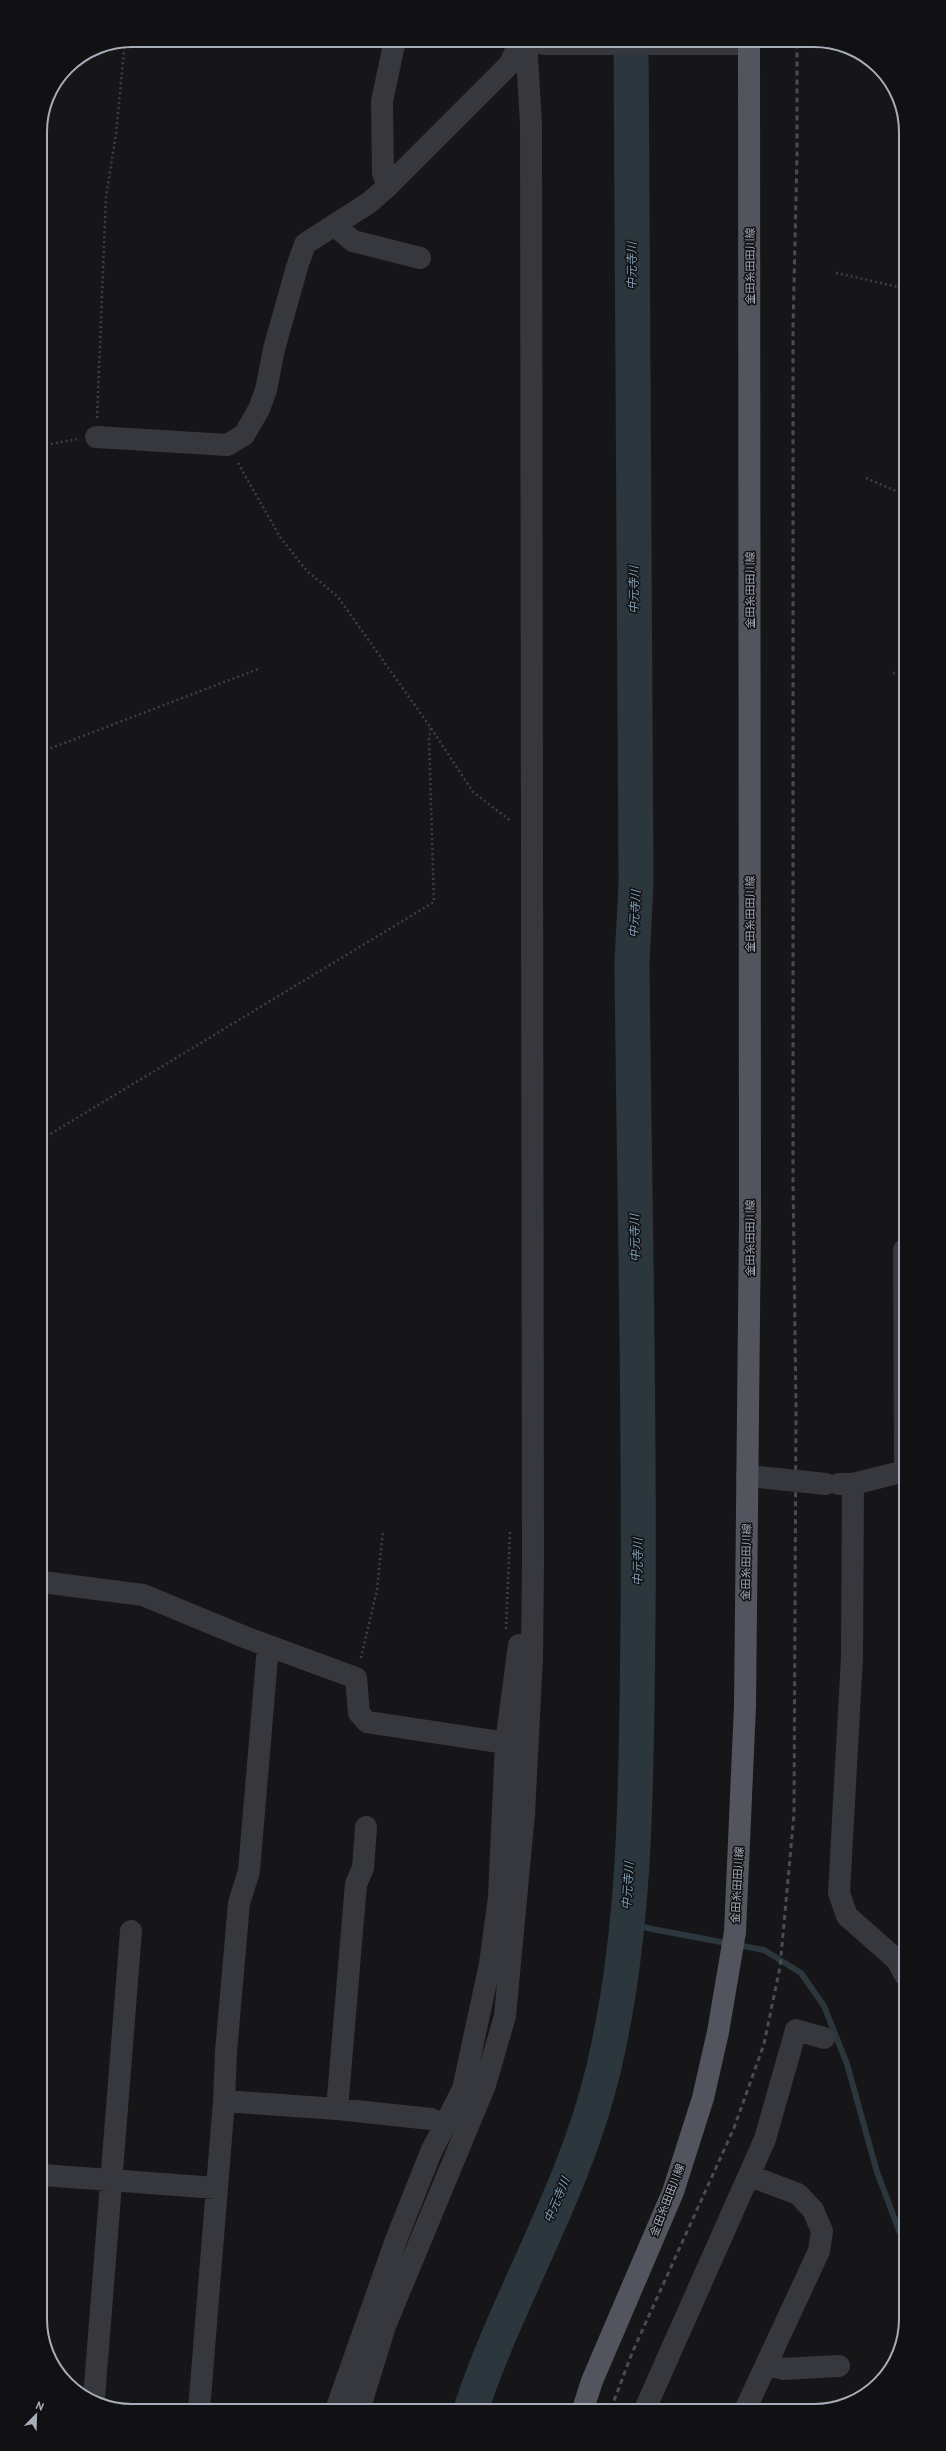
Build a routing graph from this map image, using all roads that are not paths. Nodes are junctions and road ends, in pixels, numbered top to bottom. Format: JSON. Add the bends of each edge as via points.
{"nodes":[{"id":1,"x":394,"y":47,"type":"edge"},
{"id":2,"x":520,"y":47,"type":"edge"},
{"id":3,"x":523,"y":47,"type":"edge"},
{"id":4,"x":743,"y":47,"type":"edge"},
{"id":5,"x":388,"y":186,"type":"junction"},
{"id":6,"x":334,"y":225,"type":"junction"},
{"id":7,"x":420,"y":258,"type":"dead end"},
{"id":8,"x":96,"y":437,"type":"road end"},
{"id":9,"x":899,"y":1472,"type":"edge"},
{"id":10,"x":747,"y":1476,"type":"junction"},
{"id":11,"x":853,"y":1484,"type":"junction"},
{"id":12,"x":47,"y":1583,"type":"edge"},
{"id":13,"x":532,"y":1624,"type":"junction"},
{"id":14,"x":268,"y":1646,"type":"junction"},
{"id":15,"x":506,"y":1743,"type":"junction"},
{"id":16,"x":366,"y":1827,"type":"dead end"},
{"id":17,"x":131,"y":1931,"type":"dead end"},
{"id":18,"x":899,"y":1963,"type":"edge"},
{"id":19,"x":824,"y":2038,"type":"dead end"},
{"id":20,"x":224,"y":2101,"type":"junction"},
{"id":21,"x":337,"y":2109,"type":"junction"},
{"id":22,"x":445,"y":2125,"type":"junction"},
{"id":23,"x":47,"y":2175,"type":"edge"},
{"id":24,"x":750,"y":2176,"type":"junction"},
{"id":25,"x":112,"y":2179,"type":"junction"},
{"id":26,"x":216,"y":2188,"type":"junction"},
{"id":27,"x":767,"y":2364,"type":"junction"},
{"id":28,"x":839,"y":2366,"type":"dead end"},
{"id":29,"x":94,"y":2395,"type":"edge"},
{"id":30,"x":199,"y":2404,"type":"edge"},
{"id":31,"x":338,"y":2404,"type":"edge"},
{"id":32,"x":362,"y":2404,"type":"edge"},
{"id":33,"x":584,"y":2404,"type":"edge"},
{"id":34,"x":647,"y":2404,"type":"edge"},
{"id":35,"x":748,"y":2404,"type":"edge"}],
"edges":[{"from":1,"to":5,"type":"street","via":[[382,101],[383,173]]},
{"from":2,"to":5,"type":"street","via":[[510,64]]},
{"from":3,"to":13,"type":"street","via":[[531,148],[534,1326]]},
{"from":4,"to":10,"type":"main road","name":"金田糸田田川線","via":[[750,1220]]},
{"from":5,"to":6,"type":"street","via":[[370,202]]},
{"from":6,"to":7,"type":"street","via":[[353,241]]},
{"from":6,"to":8,"type":"street","via":[[306,244],[274,349],[266,390],[259,409],[244,435],[227,445]]},
{"from":9,"to":11,"type":"street"},
{"from":10,"to":11,"type":"street","bridge":true,"via":[[826,1484]]},
{"from":10,"to":33,"type":"main road","name":"金田糸田田川線","via":[[745,1706],[735,1932],[718,2032],[703,2098],[672,2192]]},
{"from":11,"to":18,"type":"street","via":[[852,1657],[839,1893],[847,1916]]},
{"from":12,"to":14,"type":"street","via":[[143,1595]]},
{"from":13,"to":15,"type":"street","via":[[521,1631]]},
{"from":13,"to":32,"type":"street","via":[[524,1814],[505,2016],[485,2085],[385,2326]]},
{"from":14,"to":15,"type":"street","via":[[356,1678],[359,1713],[367,1722]]},
{"from":14,"to":20,"type":"street","via":[[249,1871],[239,1904]]},
{"from":15,"to":22,"type":"street","via":[[499,1897],[490,1964],[463,2089]]},
{"from":16,"to":21,"type":"street","via":[[363,1868],[356,1884]]},
{"from":17,"to":25,"type":"street"},
{"from":19,"to":24,"type":"street","via":[[796,2030],[765,2139]]},
{"from":20,"to":21,"type":"street"},
{"from":20,"to":26,"type":"street"},
{"from":21,"to":22,"type":"street","via":[[431,2119]]},
{"from":22,"to":31,"type":"street","via":[[431,2152],[396,2240]]},
{"from":23,"to":25,"type":"street"},
{"from":24,"to":27,"type":"street","via":[[798,2194],[813,2210],[822,2231],[819,2251]]},
{"from":24,"to":34,"type":"street"},
{"from":25,"to":26,"type":"street"},
{"from":25,"to":29,"type":"street"},
{"from":26,"to":30,"type":"street"},
{"from":27,"to":28,"type":"street","via":[[783,2369]]},
{"from":27,"to":35,"type":"street"}]}
